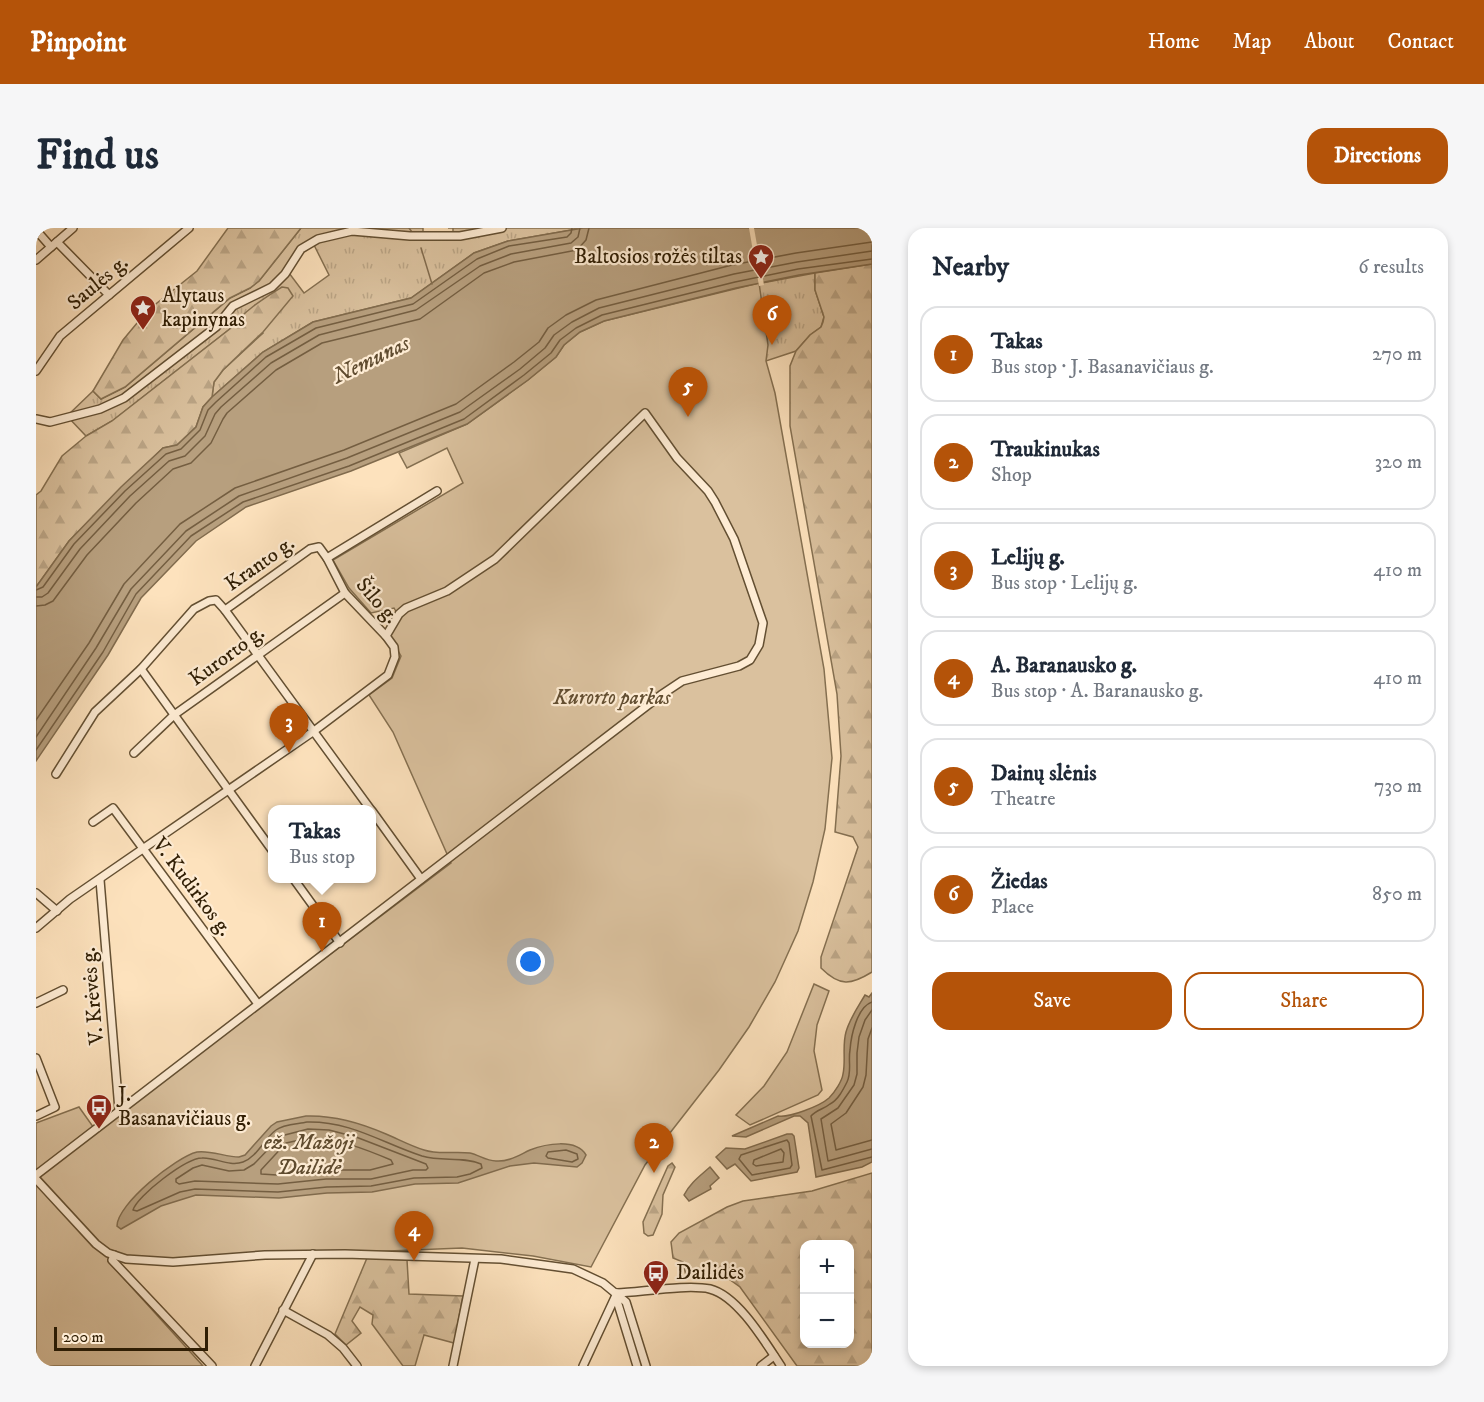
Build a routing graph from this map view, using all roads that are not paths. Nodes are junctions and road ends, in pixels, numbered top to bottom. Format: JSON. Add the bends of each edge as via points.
{"nodes":[{"id":1,"x":73,"y":228,"type":"edge"},
{"id":2,"x":189,"y":228,"type":"edge"},
{"id":3,"x":502,"y":228,"type":"edge"},
{"id":4,"x":36,"y":230,"type":"edge"},
{"id":5,"x":54,"y":245,"type":"junction"},
{"id":6,"x":36,"y":260,"type":"edge"},
{"id":7,"x":109,"y":295,"type":"junction"},
{"id":8,"x":36,"y":371,"type":"edge"},
{"id":9,"x":36,"y":419,"type":"edge"},
{"id":10,"x":437,"y":491,"type":"dead end"},
{"id":11,"x":327,"y":558,"type":"junction"},
{"id":12,"x":345,"y":592,"type":"junction"},
{"id":13,"x":225,"y":610,"type":"junction"},
{"id":14,"x":386,"y":636,"type":"junction"},
{"id":15,"x":258,"y":654,"type":"junction"},
{"id":16,"x":141,"y":669,"type":"junction"},
{"id":17,"x":174,"y":715,"type":"junction"},
{"id":18,"x":314,"y":732,"type":"junction"},
{"id":19,"x":134,"y":753,"type":"dead end"},
{"id":20,"x":56,"y":774,"type":"dead end"},
{"id":21,"x":230,"y":791,"type":"junction"},
{"id":22,"x":367,"y":805,"type":"edge"},
{"id":23,"x":376,"y":817,"type":"edge"},
{"id":24,"x":93,"y":822,"type":"dead end"},
{"id":25,"x":268,"y":843,"type":"edge"},
{"id":26,"x":143,"y":850,"type":"junction"},
{"id":27,"x":421,"y":879,"type":"junction"},
{"id":28,"x":100,"y":880,"type":"junction"},
{"id":29,"x":296,"y":883,"type":"edge"},
{"id":30,"x":36,"y":893,"type":"edge"},
{"id":31,"x":57,"y":911,"type":"junction"},
{"id":32,"x":36,"y":928,"type":"edge"},
{"id":33,"x":340,"y":942,"type":"junction"},
{"id":34,"x":63,"y":990,"type":"dead end"},
{"id":35,"x":36,"y":1003,"type":"edge"},
{"id":36,"x":258,"y":1004,"type":"junction"},
{"id":37,"x":36,"y":1058,"type":"edge"},
{"id":38,"x":119,"y":1110,"type":"junction"},
{"id":39,"x":36,"y":1116,"type":"edge"},
{"id":40,"x":36,"y":1177,"type":"edge"},
{"id":41,"x":313,"y":1254,"type":"junction"},
{"id":42,"x":114,"y":1255,"type":"junction"},
{"id":43,"x":476,"y":1259,"type":"junction"},
{"id":44,"x":617,"y":1293,"type":"junction"},
{"id":45,"x":283,"y":1310,"type":"junction"},
{"id":46,"x":774,"y":1356,"type":"junction"},
{"id":47,"x":212,"y":1366,"type":"edge"},
{"id":48,"x":255,"y":1366,"type":"edge"},
{"id":49,"x":357,"y":1366,"type":"edge"},
{"id":50,"x":453,"y":1366,"type":"edge"},
{"id":51,"x":583,"y":1366,"type":"edge"},
{"id":52,"x":637,"y":1366,"type":"edge"},
{"id":53,"x":646,"y":1366,"type":"edge"},
{"id":54,"x":761,"y":1366,"type":"edge"},
{"id":55,"x":781,"y":1366,"type":"edge"}],
"edges":[{"from":1,"to":5,"type":"street"},
{"from":2,"to":7,"type":"street","name":"Saulės g."},
{"from":3,"to":9,"type":"street","via":[[460,236],[352,231],[318,239],[301,249],[272,287],[233,306],[216,327],[124,398],[100,409],[50,422]]},
{"from":4,"to":5,"type":"street"},
{"from":5,"to":6,"type":"street"},
{"from":5,"to":7,"type":"street"},
{"from":7,"to":8,"type":"street","name":"Saulės g.","via":[[55,341]]},
{"from":10,"to":11,"type":"street","name":"Kranto g."},
{"from":11,"to":12,"type":"street","name":"Šilo g."},
{"from":11,"to":13,"type":"street","name":"Kranto g.","via":[[319,547],[310,549]]},
{"from":12,"to":14,"type":"street","name":"Šilo g."},
{"from":12,"to":15,"type":"street","name":"Kurorto g."},
{"from":13,"to":15,"type":"street"},
{"from":13,"to":16,"type":"street","name":"Kranto g.","via":[[216,600],[194,609]]},
{"from":14,"to":18,"type":"street","name":"Šilo g.","via":[[394,647],[395,657],[383,680]]},
{"from":14,"to":27,"type":"street","via":[[406,608],[447,591],[495,559],[645,412],[677,459],[715,502],[734,539],[763,623],[759,645],[750,660],[682,681]]},
{"from":15,"to":17,"type":"street","name":"Kurorto g."},
{"from":15,"to":18,"type":"street"},
{"from":16,"to":17,"type":"street"},
{"from":16,"to":20,"type":"street","name":"Kranto g.","via":[[95,712]]},
{"from":17,"to":19,"type":"street","name":"Kurorto g."},
{"from":17,"to":21,"type":"street"},
{"from":18,"to":21,"type":"street"},
{"from":18,"to":22,"type":"street"},
{"from":21,"to":25,"type":"street"},
{"from":21,"to":26,"type":"street"},
{"from":23,"to":27,"type":"street"},
{"from":24,"to":26,"type":"street","name":"V. Kudirkos g.","via":[[113,808]]},
{"from":26,"to":28,"type":"street"},
{"from":26,"to":36,"type":"street","name":"V. Kudirkos g."},
{"from":27,"to":33,"type":"street"},
{"from":28,"to":31,"type":"street"},
{"from":28,"to":38,"type":"street","name":"V. Krėvės g."},
{"from":29,"to":33,"type":"street"},
{"from":30,"to":31,"type":"street"},
{"from":31,"to":32,"type":"street"},
{"from":33,"to":36,"type":"street"},
{"from":34,"to":35,"type":"street"},
{"from":36,"to":38,"type":"street"},
{"from":37,"to":39,"type":"street","via":[[54,1107]]},
{"from":38,"to":40,"type":"street"},
{"from":40,"to":42,"type":"street","via":[[96,1244]]},
{"from":41,"to":42,"type":"street","via":[[173,1262]]},
{"from":41,"to":43,"type":"street"},
{"from":41,"to":45,"type":"street"},
{"from":42,"to":47,"type":"street","via":[[112,1260]]},
{"from":43,"to":44,"type":"street","via":[[573,1269]]},
{"from":43,"to":50,"type":"street"},
{"from":44,"to":46,"type":"street","via":[[692,1288],[719,1293],[737,1305]]},
{"from":44,"to":51,"type":"street"},
{"from":44,"to":52,"type":"street"},
{"from":44,"to":53,"type":"street","via":[[626,1302]]},
{"from":45,"to":48,"type":"street"},
{"from":45,"to":49,"type":"street","via":[[328,1335]]},
{"from":46,"to":54,"type":"street"},
{"from":46,"to":55,"type":"street"}]}
